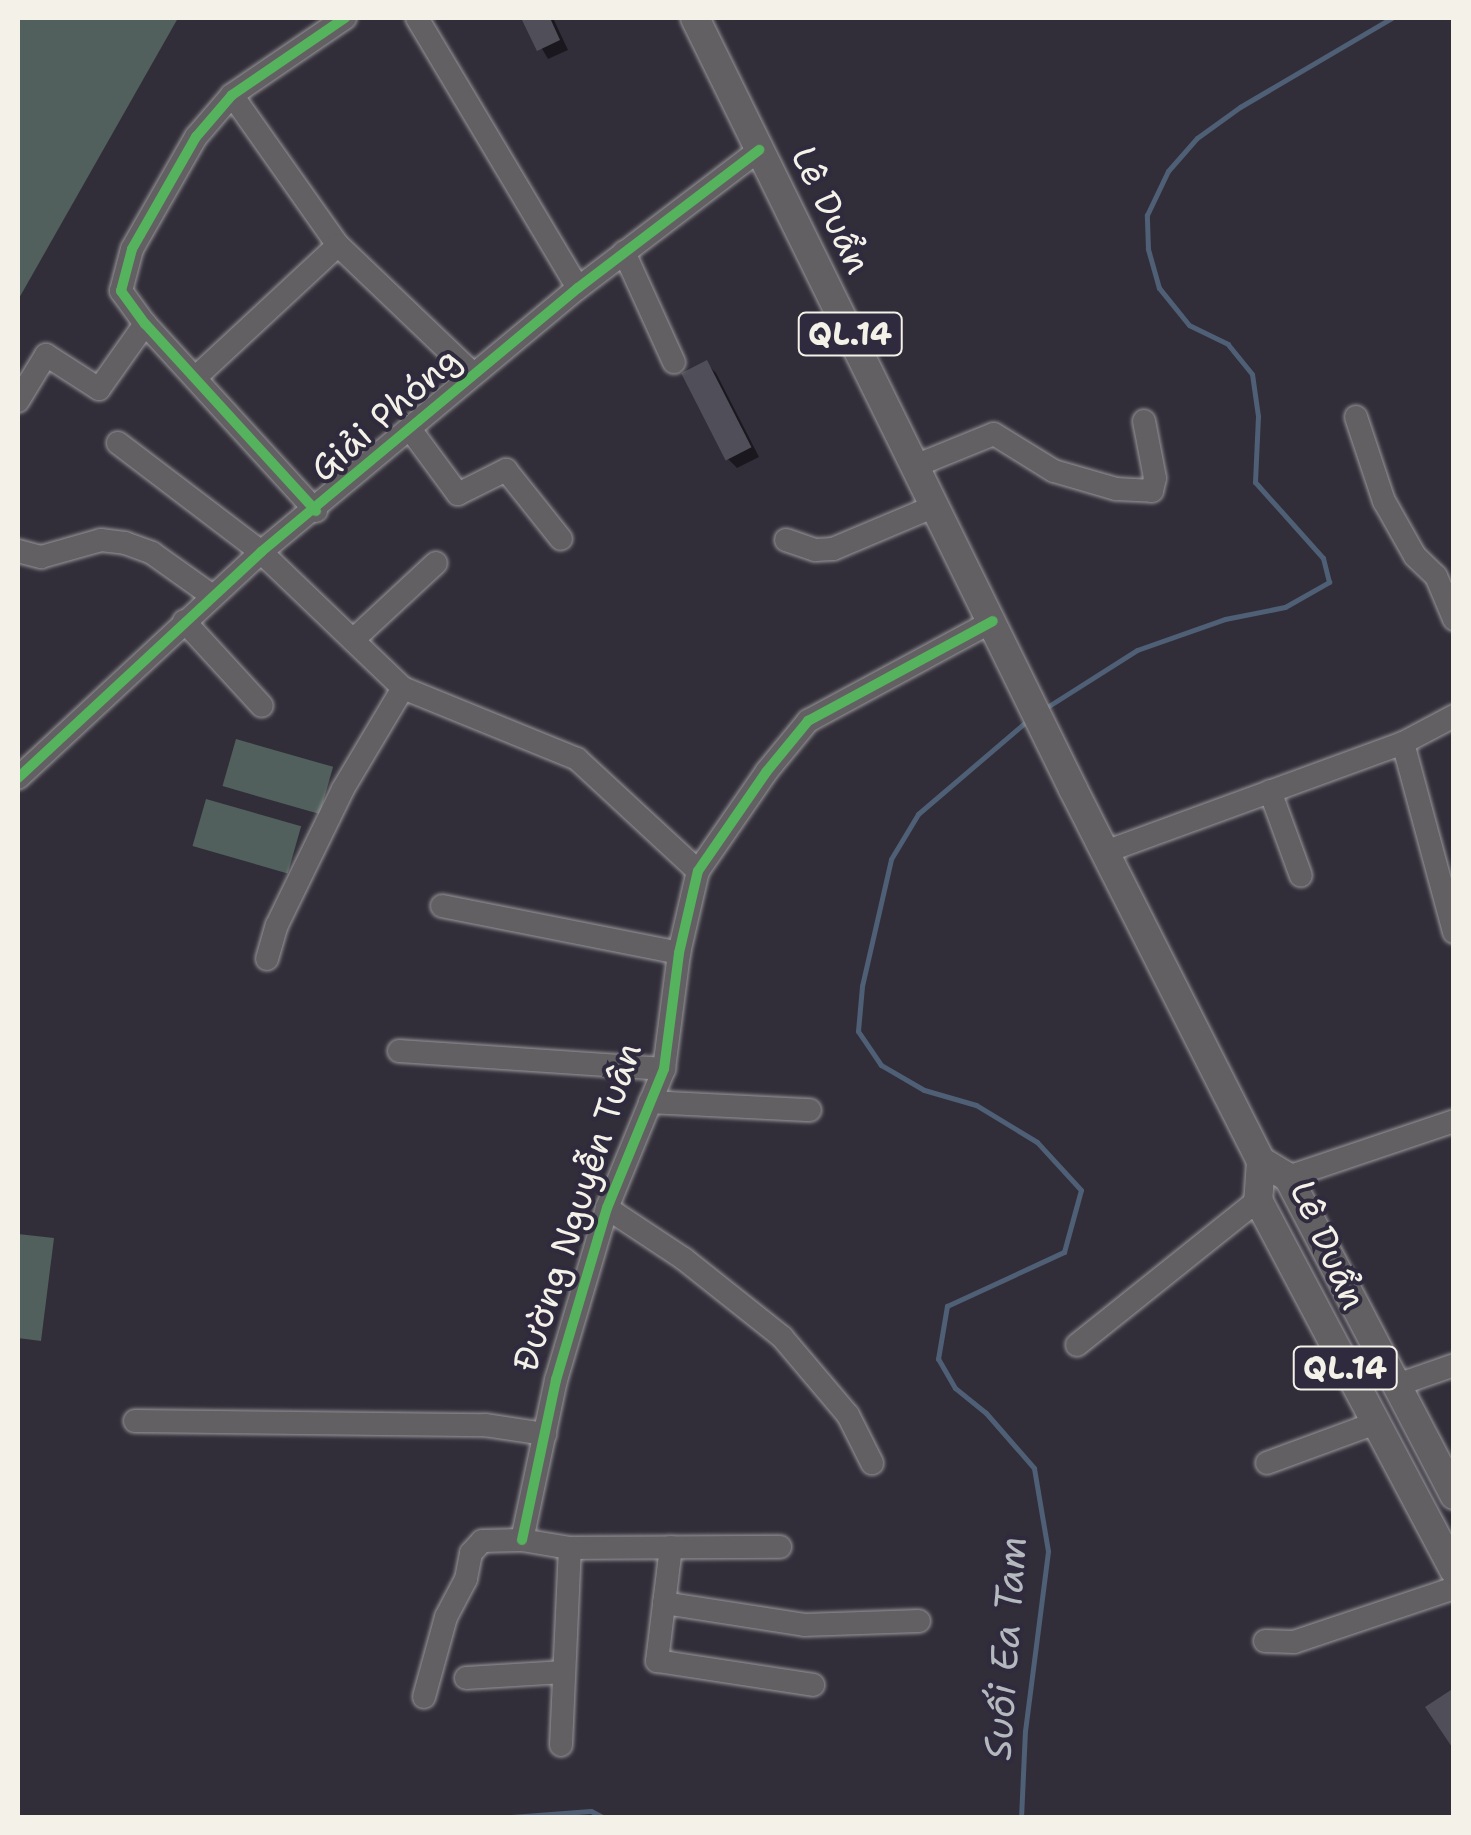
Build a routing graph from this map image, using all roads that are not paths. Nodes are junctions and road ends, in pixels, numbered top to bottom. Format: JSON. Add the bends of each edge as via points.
{"nodes":[{"id":1,"x":345,"y":18,"type":"edge"},
{"id":2,"x":417,"y":18,"type":"edge"},
{"id":3,"x":695,"y":18,"type":"edge"},
{"id":4,"x":232,"y":95,"type":"junction"},
{"id":5,"x":759,"y":150,"type":"junction"},
{"id":6,"x":338,"y":246,"type":"junction"},
{"id":7,"x":624,"y":252,"type":"junction"},
{"id":8,"x":578,"y":288,"type":"junction"},
{"id":9,"x":145,"y":324,"type":"junction"},
{"id":10,"x":674,"y":362,"type":"dead end"},
{"id":11,"x":473,"y":374,"type":"junction"},
{"id":12,"x":195,"y":378,"type":"junction"},
{"id":13,"x":18,"y":401,"type":"edge"},
{"id":14,"x":1356,"y":416,"type":"dead end"},
{"id":15,"x":1144,"y":420,"type":"dead end"},
{"id":16,"x":410,"y":429,"type":"junction"},
{"id":17,"x":118,"y":442,"type":"dead end"},
{"id":18,"x":916,"y":466,"type":"junction"},
{"id":19,"x":935,"y":506,"type":"junction"},
{"id":20,"x":316,"y":511,"type":"junction"},
{"id":21,"x":561,"y":539,"type":"dead end"},
{"id":22,"x":786,"y":540,"type":"dead end"},
{"id":23,"x":18,"y":550,"type":"edge"},
{"id":24,"x":261,"y":552,"type":"junction"},
{"id":25,"x":436,"y":563,"type":"dead end"},
{"id":26,"x":211,"y":595,"type":"junction"},
{"id":27,"x":1454,"y":619,"type":"edge"},
{"id":28,"x":184,"y":621,"type":"junction"},
{"id":29,"x":993,"y":622,"type":"junction"},
{"id":30,"x":353,"y":640,"type":"junction"},
{"id":31,"x":403,"y":688,"type":"junction"},
{"id":32,"x":262,"y":706,"type":"dead end"},
{"id":33,"x":1454,"y":716,"type":"edge"},
{"id":34,"x":1403,"y":743,"type":"junction"},
{"id":35,"x":18,"y":778,"type":"edge"},
{"id":36,"x":1270,"y":792,"type":"junction"},
{"id":37,"x":1104,"y":852,"type":"junction"},
{"id":38,"x":698,"y":872,"type":"junction"},
{"id":39,"x":1302,"y":876,"type":"dead end"},
{"id":40,"x":442,"y":906,"type":"dead end"},
{"id":41,"x":1454,"y":932,"type":"edge"},
{"id":42,"x":679,"y":953,"type":"junction"},
{"id":43,"x":267,"y":959,"type":"dead end"},
{"id":44,"x":399,"y":1051,"type":"dead end"},
{"id":45,"x":664,"y":1069,"type":"junction"},
{"id":46,"x":650,"y":1102,"type":"junction"},
{"id":47,"x":810,"y":1110,"type":"dead end"},
{"id":48,"x":1454,"y":1121,"type":"edge"},
{"id":49,"x":1260,"y":1161,"type":"junction"},
{"id":50,"x":1288,"y":1177,"type":"junction"},
{"id":51,"x":1258,"y":1200,"type":"junction"},
{"id":52,"x":607,"y":1208,"type":"junction"},
{"id":53,"x":1077,"y":1345,"type":"dead end"},
{"id":54,"x":1454,"y":1364,"type":"edge"},
{"id":55,"x":1397,"y":1385,"type":"junction"},
{"id":56,"x":135,"y":1421,"type":"dead end"},
{"id":57,"x":1373,"y":1424,"type":"junction"},
{"id":58,"x":545,"y":1434,"type":"junction"},
{"id":59,"x":872,"y":1463,"type":"dead end"},
{"id":60,"x":1267,"y":1463,"type":"dead end"},
{"id":61,"x":1454,"y":1495,"type":"edge"},
{"id":62,"x":522,"y":1540,"type":"junction"},
{"id":63,"x":780,"y":1546,"type":"dead end"},
{"id":64,"x":570,"y":1548,"type":"junction"},
{"id":65,"x":671,"y":1548,"type":"junction"},
{"id":66,"x":1454,"y":1570,"type":"edge"},
{"id":67,"x":1454,"y":1588,"type":"edge"},
{"id":68,"x":664,"y":1603,"type":"junction"},
{"id":69,"x":919,"y":1621,"type":"dead end"},
{"id":70,"x":1266,"y":1641,"type":"dead end"},
{"id":71,"x":564,"y":1672,"type":"junction"},
{"id":72,"x":466,"y":1678,"type":"dead end"},
{"id":73,"x":813,"y":1684,"type":"dead end"},
{"id":74,"x":424,"y":1697,"type":"dead end"},
{"id":75,"x":561,"y":1745,"type":"dead end"}],
"edges":[{"from":1,"to":4,"type":"street"},
{"from":2,"to":8,"type":"street"},
{"from":3,"to":5,"type":"main road","name":"Lê Duẩn","number":"QL.14"},
{"from":4,"to":6,"type":"street"},
{"from":4,"to":9,"type":"street","via":[[196,137],[132,249],[121,291]]},
{"from":5,"to":7,"type":"street","name":"Giải Phóng"},
{"from":5,"to":18,"type":"main road","name":"Lê Duẩn","number":"QL.14"},
{"from":6,"to":11,"type":"street"},
{"from":6,"to":12,"type":"street"},
{"from":7,"to":8,"type":"street","name":"Giải Phóng"},
{"from":7,"to":10,"type":"street"},
{"from":8,"to":11,"type":"street","name":"Giải Phóng"},
{"from":9,"to":12,"type":"street"},
{"from":9,"to":13,"type":"street","via":[[98,389],[46,356]]},
{"from":11,"to":16,"type":"street","name":"Giải Phóng"},
{"from":12,"to":20,"type":"street"},
{"from":14,"to":27,"type":"street","via":[[1384,502],[1436,576]]},
{"from":15,"to":18,"type":"street","via":[[1152,491],[1116,489],[1054,471],[994,434]]},
{"from":16,"to":20,"type":"street","name":"Giải Phóng"},
{"from":16,"to":21,"type":"street","via":[[458,494],[506,470]]},
{"from":17,"to":24,"type":"street"},
{"from":18,"to":19,"type":"main road","name":"Lê Duẩn","number":"QL.14"},
{"from":19,"to":22,"type":"street","via":[[833,549]]},
{"from":19,"to":29,"type":"main road","name":"Lê Duẩn","number":"QL.14"},
{"from":20,"to":24,"type":"street","name":"Giải Phóng"},
{"from":23,"to":26,"type":"street","via":[[41,557],[100,540],[125,543],[152,553]]},
{"from":24,"to":26,"type":"street","name":"Giải Phóng"},
{"from":24,"to":30,"type":"street"},
{"from":25,"to":30,"type":"street"},
{"from":26,"to":28,"type":"street","name":"Giải Phóng"},
{"from":28,"to":32,"type":"street"},
{"from":28,"to":35,"type":"street","name":"Giải Phóng"},
{"from":29,"to":37,"type":"main road","name":"Lê Duẩn","number":"QL.14"},
{"from":29,"to":38,"type":"street","name":"Đường Nguyễn Tuân","via":[[808,721]]},
{"from":30,"to":31,"type":"street"},
{"from":31,"to":38,"type":"street","via":[[578,759]]},
{"from":31,"to":43,"type":"street","via":[[342,788]]},
{"from":33,"to":34,"type":"street"},
{"from":34,"to":36,"type":"street"},
{"from":34,"to":41,"type":"street"},
{"from":36,"to":37,"type":"street"},
{"from":36,"to":39,"type":"street"},
{"from":37,"to":49,"type":"main road","name":"Lê Duẩn","number":"QL.14"},
{"from":38,"to":42,"type":"street","name":"Đường Nguyễn Tuân"},
{"from":40,"to":42,"type":"street"},
{"from":42,"to":45,"type":"street","name":"Đường Nguyễn Tuân"},
{"from":44,"to":45,"type":"street"},
{"from":45,"to":46,"type":"street","name":"Đường Nguyễn Tuân"},
{"from":46,"to":47,"type":"street"},
{"from":46,"to":52,"type":"street","name":"Đường Nguyễn Tuân"},
{"from":48,"to":50,"type":"street"},
{"from":49,"to":50,"type":"main road","name":"Lê Duẩn"},
{"from":49,"to":51,"type":"main road","name":"Lê Duẩn","number":"QL.14"},
{"from":50,"to":55,"type":"main road","name":"Lê Duẩn","number":"QL.14"},
{"from":51,"to":53,"type":"street"},
{"from":51,"to":57,"type":"main road","name":"Lê Duẩn","number":"QL.14"},
{"from":52,"to":58,"type":"street","name":"Đường Nguyễn Tuân"},
{"from":52,"to":59,"type":"street","via":[[782,1337],[848,1415]]},
{"from":54,"to":55,"type":"street"},
{"from":55,"to":61,"type":"main road","name":"Lê Duẩn","number":"QL.14"},
{"from":56,"to":58,"type":"street","via":[[485,1425]]},
{"from":57,"to":60,"type":"street"},
{"from":57,"to":66,"type":"main road","name":"Lê Duẩn","number":"QL.14"},
{"from":58,"to":62,"type":"street","name":"Đường Nguyễn Tuân"},
{"from":62,"to":64,"type":"street"},
{"from":62,"to":74,"type":"street","via":[[498,1538],[475,1546]]},
{"from":63,"to":65,"type":"street"},
{"from":64,"to":65,"type":"street"},
{"from":64,"to":71,"type":"street"},
{"from":65,"to":68,"type":"street"},
{"from":67,"to":70,"type":"street","via":[[1294,1642]]},
{"from":68,"to":69,"type":"street","via":[[804,1625]]},
{"from":68,"to":73,"type":"street","via":[[657,1661]]},
{"from":71,"to":72,"type":"street"},
{"from":71,"to":75,"type":"street"}]}
